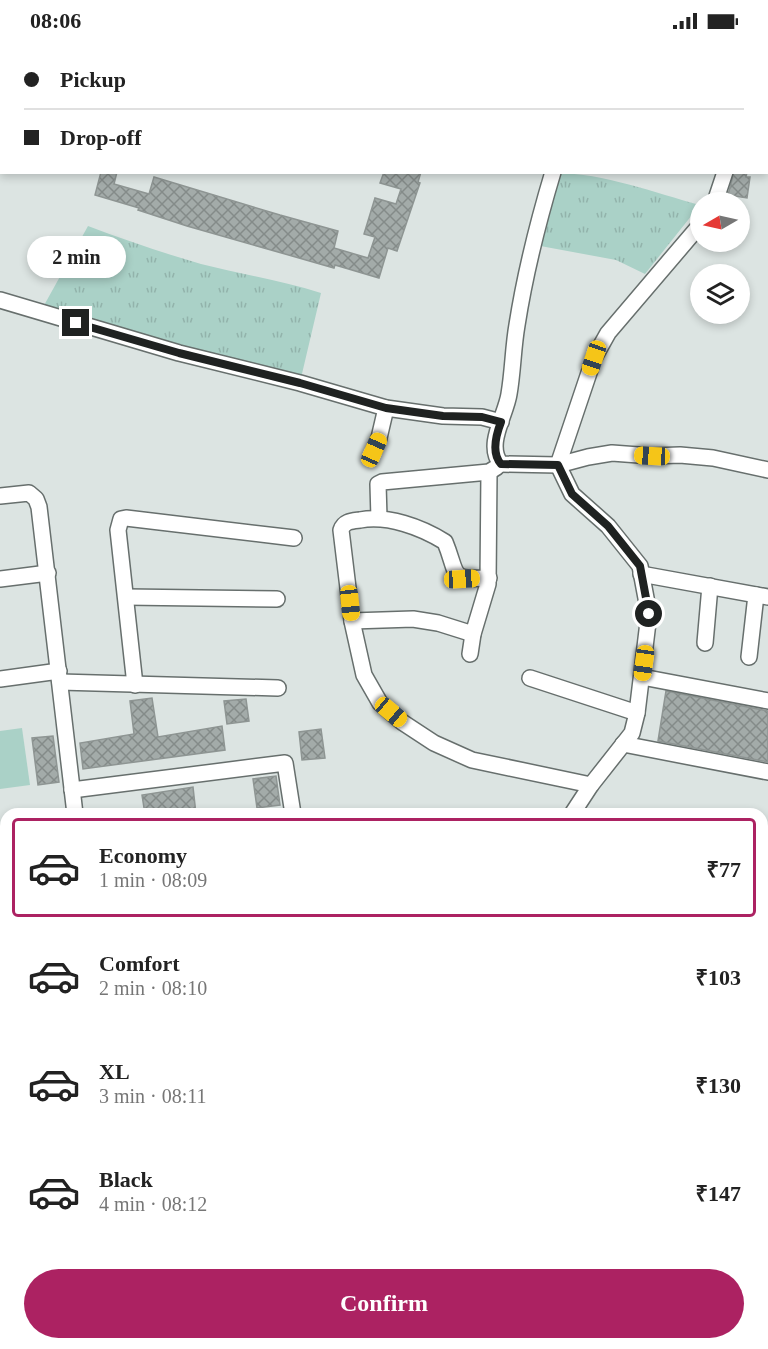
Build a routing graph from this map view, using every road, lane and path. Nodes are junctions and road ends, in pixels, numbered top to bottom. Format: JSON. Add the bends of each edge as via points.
{"nodes":[{"id":1,"x":552,"y":174,"type":"edge"},
{"id":2,"x":724,"y":174,"type":"edge"},
{"id":3,"x":718,"y":192,"type":"edge"},
{"id":4,"x":690,"y":237,"type":"edge"},
{"id":5,"x":0,"y":300,"type":"edge"},
{"id":6,"x":386,"y":408,"type":"junction"},
{"id":7,"x":501,"y":422,"type":"junction"},
{"id":8,"x":374,"y":450,"type":"dead end"},
{"id":9,"x":558,"y":465,"type":"junction"},
{"id":10,"x":495,"y":468,"type":"junction"},
{"id":11,"x":768,"y":470,"type":"edge"},
{"id":12,"x":0,"y":496,"type":"edge"},
{"id":13,"x":379,"y":518,"type":"junction"},
{"id":14,"x":294,"y":538,"type":"dead end"},
{"id":15,"x":48,"y":573,"type":"junction"},
{"id":16,"x":641,"y":574,"type":"junction"},
{"id":17,"x":489,"y":578,"type":"junction"},
{"id":18,"x":0,"y":579,"type":"edge"},
{"id":19,"x":710,"y":586,"type":"junction"},
{"id":20,"x":762,"y":596,"type":"edge"},
{"id":21,"x":126,"y":597,"type":"junction"},
{"id":22,"x":277,"y":599,"type":"dead end"},
{"id":23,"x":352,"y":621,"type":"junction"},
{"id":24,"x":473,"y":634,"type":"junction"},
{"id":25,"x":705,"y":643,"type":"dead end"},
{"id":26,"x":470,"y":654,"type":"dead end"},
{"id":27,"x":749,"y":657,"type":"dead end"},
{"id":28,"x":59,"y":677,"type":"junction"},
{"id":29,"x":642,"y":677,"type":"junction"},
{"id":30,"x":530,"y":678,"type":"dead end"},
{"id":31,"x":0,"y":680,"type":"edge"},
{"id":32,"x":135,"y":685,"type":"junction"},
{"id":33,"x":278,"y":688,"type":"dead end"},
{"id":34,"x":768,"y":700,"type":"edge"},
{"id":35,"x":638,"y":713,"type":"junction"},
{"id":36,"x":623,"y":744,"type":"junction"},
{"id":37,"x":768,"y":772,"type":"edge"},
{"id":38,"x":591,"y":785,"type":"junction"},
{"id":39,"x":72,"y":790,"type":"junction"},
{"id":40,"x":74,"y":808,"type":"edge"},
{"id":41,"x":292,"y":808,"type":"edge"},
{"id":42,"x":576,"y":808,"type":"edge"}],
"edges":[{"from":1,"to":7,"type":"street","via":[[517,324],[509,397]]},
{"from":2,"to":3,"type":"street"},
{"from":4,"to":9,"type":"street","via":[[608,333],[594,358]]},
{"from":5,"to":6,"type":"street"},
{"from":6,"to":7,"type":"street"},
{"from":6,"to":8,"type":"street"},
{"from":7,"to":10,"type":"street"},
{"from":9,"to":10,"type":"street"},
{"from":9,"to":11,"type":"street","via":[[612,453],[713,458]]},
{"from":9,"to":16,"type":"street","via":[[572,494],[608,526],[640,566]]},
{"from":10,"to":13,"type":"street","via":[[382,482],[378,484]]},
{"from":10,"to":17,"type":"street"},
{"from":12,"to":15,"type":"street","via":[[29,493],[36,499]]},
{"from":13,"to":17,"type":"street","via":[[445,542],[457,576],[462,579]]},
{"from":13,"to":23,"type":"street","via":[[352,521],[341,530]]},
{"from":14,"to":21,"type":"street","via":[[121,519],[118,530]]},
{"from":15,"to":18,"type":"street"},
{"from":15,"to":28,"type":"street"},
{"from":16,"to":19,"type":"street"},
{"from":16,"to":29,"type":"street","via":[[649,614]]},
{"from":17,"to":24,"type":"street"},
{"from":19,"to":20,"type":"street"},
{"from":19,"to":25,"type":"street"},
{"from":20,"to":27,"type":"street"},
{"from":21,"to":22,"type":"street"},
{"from":21,"to":32,"type":"street"},
{"from":23,"to":24,"type":"street","via":[[413,619]]},
{"from":23,"to":38,"type":"street","via":[[364,675],[380,703],[402,722],[434,743],[472,760]]},
{"from":24,"to":26,"type":"street"},
{"from":28,"to":31,"type":"street"},
{"from":28,"to":32,"type":"street"},
{"from":28,"to":39,"type":"street"},
{"from":29,"to":34,"type":"street"},
{"from":29,"to":35,"type":"street"},
{"from":30,"to":35,"type":"street"},
{"from":32,"to":33,"type":"street"},
{"from":35,"to":36,"type":"street","via":[[632,733]]},
{"from":36,"to":37,"type":"street"},
{"from":36,"to":38,"type":"street"},
{"from":38,"to":42,"type":"street"},
{"from":39,"to":40,"type":"street"},
{"from":39,"to":41,"type":"street","via":[[285,763]]}]}
